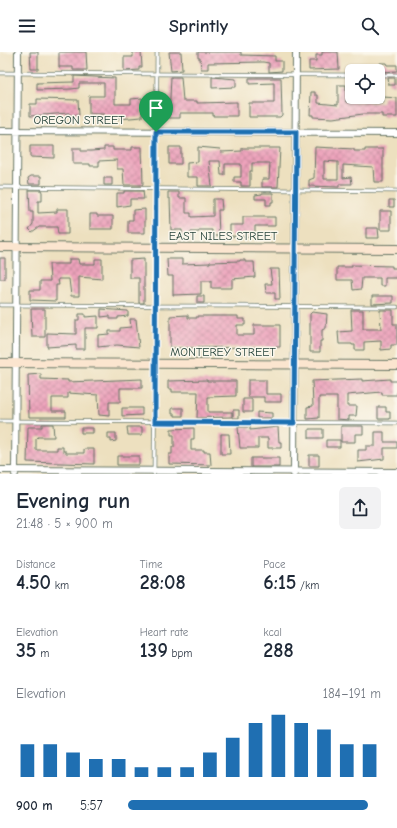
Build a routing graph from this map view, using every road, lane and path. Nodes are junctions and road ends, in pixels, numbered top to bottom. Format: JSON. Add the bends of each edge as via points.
{"nodes":[{"id":1,"x":18,"y":52,"type":"edge"},
{"id":2,"x":157,"y":52,"type":"edge"},
{"id":3,"x":296,"y":52,"type":"edge"},
{"id":4,"x":17,"y":72,"type":"junction"},
{"id":5,"x":0,"y":73,"type":"edge"},
{"id":6,"x":157,"y":74,"type":"junction"},
{"id":7,"x":296,"y":75,"type":"junction"},
{"id":8,"x":345,"y":75,"type":"edge"},
{"id":9,"x":385,"y":75,"type":"edge"},
{"id":10,"x":397,"y":75,"type":"edge"},
{"id":11,"x":0,"y":131,"type":"edge"},
{"id":12,"x":17,"y":131,"type":"junction"},
{"id":13,"x":156,"y":132,"type":"junction"},
{"id":14,"x":296,"y":132,"type":"junction"},
{"id":15,"x":397,"y":133,"type":"edge"},
{"id":16,"x":0,"y":187,"type":"edge"},
{"id":17,"x":17,"y":187,"type":"junction"},
{"id":18,"x":156,"y":188,"type":"junction"},
{"id":19,"x":295,"y":189,"type":"junction"},
{"id":20,"x":397,"y":191,"type":"edge"},
{"id":21,"x":0,"y":247,"type":"edge"},
{"id":22,"x":17,"y":247,"type":"junction"},
{"id":23,"x":156,"y":248,"type":"junction"},
{"id":24,"x":295,"y":248,"type":"junction"},
{"id":25,"x":397,"y":249,"type":"edge"},
{"id":26,"x":0,"y":305,"type":"edge"},
{"id":27,"x":16,"y":306,"type":"junction"},
{"id":28,"x":155,"y":307,"type":"junction"},
{"id":29,"x":295,"y":307,"type":"junction"},
{"id":30,"x":397,"y":307,"type":"edge"},
{"id":31,"x":0,"y":363,"type":"edge"},
{"id":32,"x":16,"y":363,"type":"junction"},
{"id":33,"x":155,"y":364,"type":"junction"},
{"id":34,"x":294,"y":364,"type":"junction"},
{"id":35,"x":397,"y":365,"type":"edge"},
{"id":36,"x":0,"y":421,"type":"edge"},
{"id":37,"x":16,"y":421,"type":"junction"},
{"id":38,"x":155,"y":422,"type":"junction"},
{"id":39,"x":294,"y":423,"type":"junction"},
{"id":40,"x":397,"y":423,"type":"edge"},
{"id":41,"x":0,"y":470,"type":"edge"},
{"id":42,"x":15,"y":472,"type":"edge"},
{"id":43,"x":397,"y":472,"type":"edge"},
{"id":44,"x":154,"y":473,"type":"edge"},
{"id":45,"x":294,"y":473,"type":"edge"}],
"edges":[{"from":1,"to":4,"type":"street"},
{"from":2,"to":6,"type":"lane"},
{"from":3,"to":7,"type":"street"},
{"from":4,"to":5,"type":"lane"},
{"from":4,"to":6,"type":"lane"},
{"from":4,"to":12,"type":"street"},
{"from":6,"to":7,"type":"lane"},
{"from":6,"to":13,"type":"lane"},
{"from":7,"to":8,"type":"lane"},
{"from":7,"to":14,"type":"street"},
{"from":9,"to":10,"type":"lane"},
{"from":11,"to":12,"type":"street","name":"OREGON STREET"},
{"from":12,"to":13,"type":"street","name":"OREGON STREET"},
{"from":12,"to":17,"type":"street"},
{"from":13,"to":14,"type":"street","name":"OREGON STREET"},
{"from":13,"to":18,"type":"lane"},
{"from":14,"to":15,"type":"street","name":"OREGON STREET"},
{"from":14,"to":19,"type":"street"},
{"from":16,"to":17,"type":"lane"},
{"from":17,"to":18,"type":"lane"},
{"from":17,"to":22,"type":"street"},
{"from":18,"to":19,"type":"lane"},
{"from":18,"to":23,"type":"lane"},
{"from":19,"to":20,"type":"lane"},
{"from":19,"to":24,"type":"street"},
{"from":21,"to":22,"type":"main road","name":"EAST NILES STREET"},
{"from":22,"to":23,"type":"main road","name":"EAST NILES STREET"},
{"from":22,"to":27,"type":"street"},
{"from":23,"to":24,"type":"main road","name":"EAST NILES STREET"},
{"from":23,"to":28,"type":"lane"},
{"from":24,"to":25,"type":"main road","name":"EAST NILES STREET"},
{"from":24,"to":29,"type":"street"},
{"from":26,"to":27,"type":"lane"},
{"from":27,"to":28,"type":"lane"},
{"from":27,"to":32,"type":"street"},
{"from":28,"to":29,"type":"lane"},
{"from":28,"to":33,"type":"lane"},
{"from":29,"to":30,"type":"lane"},
{"from":29,"to":34,"type":"street"},
{"from":31,"to":32,"type":"main road","name":"MONTEREY STREET"},
{"from":32,"to":33,"type":"main road","name":"MONTEREY STREET"},
{"from":32,"to":37,"type":"street"},
{"from":33,"to":34,"type":"main road","name":"MONTEREY STREET"},
{"from":33,"to":38,"type":"lane"},
{"from":34,"to":35,"type":"main road","name":"MONTEREY STREET"},
{"from":34,"to":39,"type":"street"},
{"from":36,"to":37,"type":"lane"},
{"from":37,"to":38,"type":"lane"},
{"from":37,"to":42,"type":"street"},
{"from":38,"to":39,"type":"lane"},
{"from":38,"to":44,"type":"lane"},
{"from":39,"to":40,"type":"lane"},
{"from":39,"to":45,"type":"street"},
{"from":41,"to":42,"type":"street"},
{"from":42,"to":44,"type":"street"},
{"from":43,"to":45,"type":"street"},
{"from":44,"to":45,"type":"street"}]}
